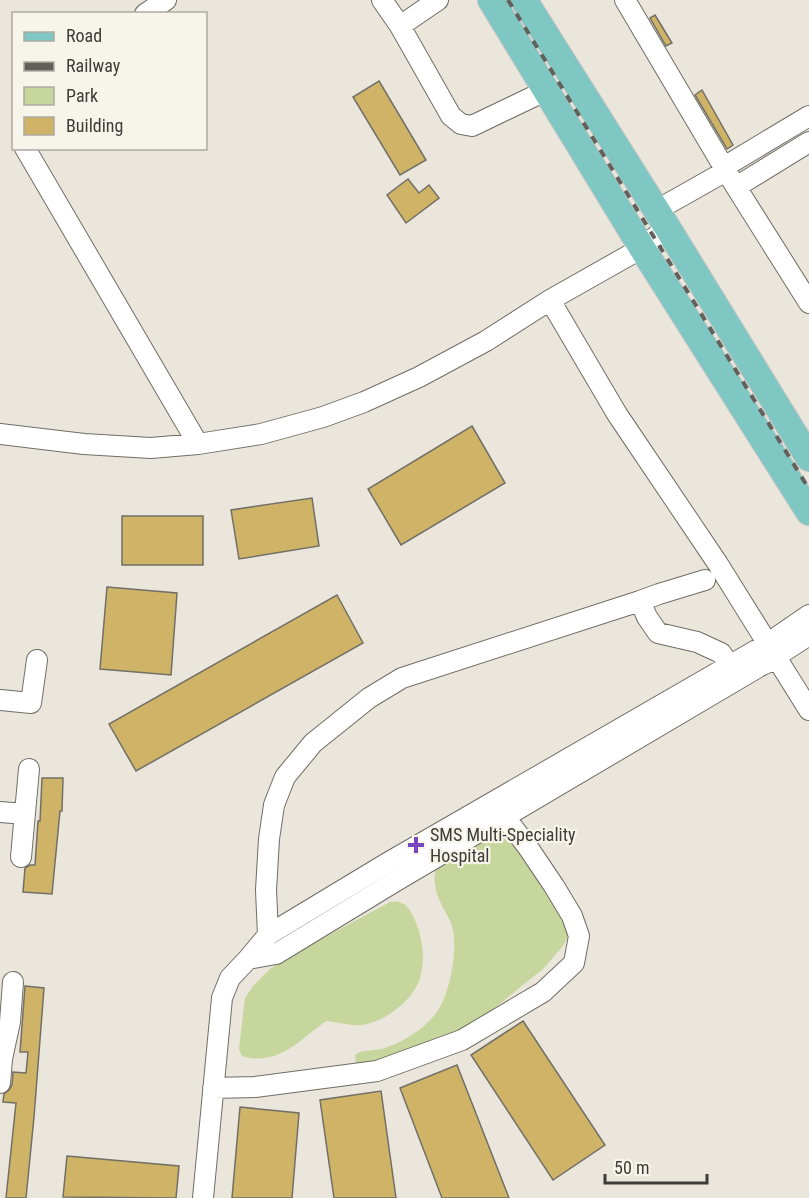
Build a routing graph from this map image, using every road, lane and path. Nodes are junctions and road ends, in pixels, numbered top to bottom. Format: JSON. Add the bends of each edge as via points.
{"nodes":[{"id":1,"x":166,"y":0,"type":"edge"},
{"id":2,"x":382,"y":0,"type":"edge"},
{"id":3,"x":438,"y":0,"type":"edge"},
{"id":4,"x":491,"y":0,"type":"edge"},
{"id":5,"x":524,"y":0,"type":"edge"},
{"id":6,"x":625,"y":0,"type":"edge"},
{"id":7,"x":148,"y":12,"type":"edge"},
{"id":8,"x":400,"y":26,"type":"junction"},
{"id":9,"x":547,"y":90,"type":"junction"},
{"id":10,"x":809,"y":116,"type":"edge"},
{"id":11,"x":809,"y":142,"type":"edge"},
{"id":12,"x":26,"y":150,"type":"edge"},
{"id":13,"x":729,"y":175,"type":"junction"},
{"id":14,"x":662,"y":219,"type":"junction"},
{"id":15,"x":642,"y":248,"type":"junction"},
{"id":16,"x":550,"y":300,"type":"junction"},
{"id":17,"x":809,"y":303,"type":"edge"},
{"id":18,"x":0,"y":434,"type":"edge"},
{"id":19,"x":198,"y":444,"type":"junction"},
{"id":20,"x":809,"y":458,"type":"edge"},
{"id":21,"x":809,"y":512,"type":"edge"},
{"id":22,"x":705,"y":580,"type":"dead end"},
{"id":23,"x":640,"y":601,"type":"junction"},
{"id":24,"x":809,"y":615,"type":"edge"},
{"id":25,"x":809,"y":635,"type":"edge"},
{"id":26,"x":773,"y":653,"type":"junction"},
{"id":27,"x":37,"y":660,"type":"dead end"},
{"id":28,"x":735,"y":672,"type":"junction"},
{"id":29,"x":0,"y":700,"type":"edge"},
{"id":30,"x":809,"y":710,"type":"edge"},
{"id":31,"x":29,"y":769,"type":"dead end"},
{"id":32,"x":0,"y":812,"type":"edge"},
{"id":33,"x":25,"y":814,"type":"junction"},
{"id":34,"x":505,"y":818,"type":"junction"},
{"id":35,"x":21,"y":857,"type":"dead end"},
{"id":36,"x":397,"y":869,"type":"junction"},
{"id":37,"x":268,"y":935,"type":"junction"},
{"id":38,"x":248,"y":959,"type":"junction"},
{"id":39,"x":13,"y":982,"type":"dead end"},
{"id":40,"x":5,"y":1022,"type":"edge"},
{"id":41,"x":0,"y":1083,"type":"edge"},
{"id":42,"x":213,"y":1088,"type":"junction"},
{"id":43,"x":203,"y":1198,"type":"edge"}],
"edges":[{"from":1,"to":7,"type":"street"},
{"from":2,"to":8,"type":"street"},
{"from":3,"to":8,"type":"street"},
{"from":4,"to":9,"type":"main road"},
{"from":5,"to":14,"type":"main road"},
{"from":6,"to":13,"type":"street"},
{"from":8,"to":9,"type":"street","via":[[451,116],[461,124],[472,126]]},
{"from":9,"to":15,"type":"main road"},
{"from":10,"to":13,"type":"street"},
{"from":11,"to":13,"type":"street"},
{"from":12,"to":19,"type":"street"},
{"from":13,"to":14,"type":"street"},
{"from":13,"to":17,"type":"street"},
{"from":14,"to":15,"type":"street"},
{"from":14,"to":20,"type":"main road"},
{"from":15,"to":16,"type":"street"},
{"from":15,"to":21,"type":"main road"},
{"from":16,"to":19,"type":"street","via":[[486,341],[364,402],[261,434]]},
{"from":16,"to":26,"type":"street","via":[[617,414]]},
{"from":18,"to":19,"type":"street","via":[[151,448]]},
{"from":22,"to":23,"type":"street"},
{"from":23,"to":28,"type":"street","via":[[658,633],[721,653]]},
{"from":23,"to":37,"type":"street","via":[[402,678],[369,698],[313,743],[285,777],[274,805],[266,890]]},
{"from":24,"to":26,"type":"street"},
{"from":25,"to":26,"type":"street"},
{"from":26,"to":28,"type":"street"},
{"from":26,"to":30,"type":"street"},
{"from":27,"to":29,"type":"street","via":[[31,703]]},
{"from":28,"to":34,"type":"street"},
{"from":28,"to":36,"type":"street"},
{"from":31,"to":33,"type":"street"},
{"from":32,"to":33,"type":"street"},
{"from":33,"to":35,"type":"street"},
{"from":34,"to":36,"type":"street"},
{"from":34,"to":42,"type":"street","via":[[554,886],[579,936],[574,963],[543,992],[462,1040],[377,1071],[255,1087]]},
{"from":36,"to":37,"type":"street"},
{"from":36,"to":38,"type":"street","via":[[276,954]]},
{"from":37,"to":38,"type":"street"},
{"from":38,"to":42,"type":"street","via":[[230,978],[222,998]]},
{"from":39,"to":40,"type":"street"},
{"from":40,"to":41,"type":"street"},
{"from":42,"to":43,"type":"street"}]}
